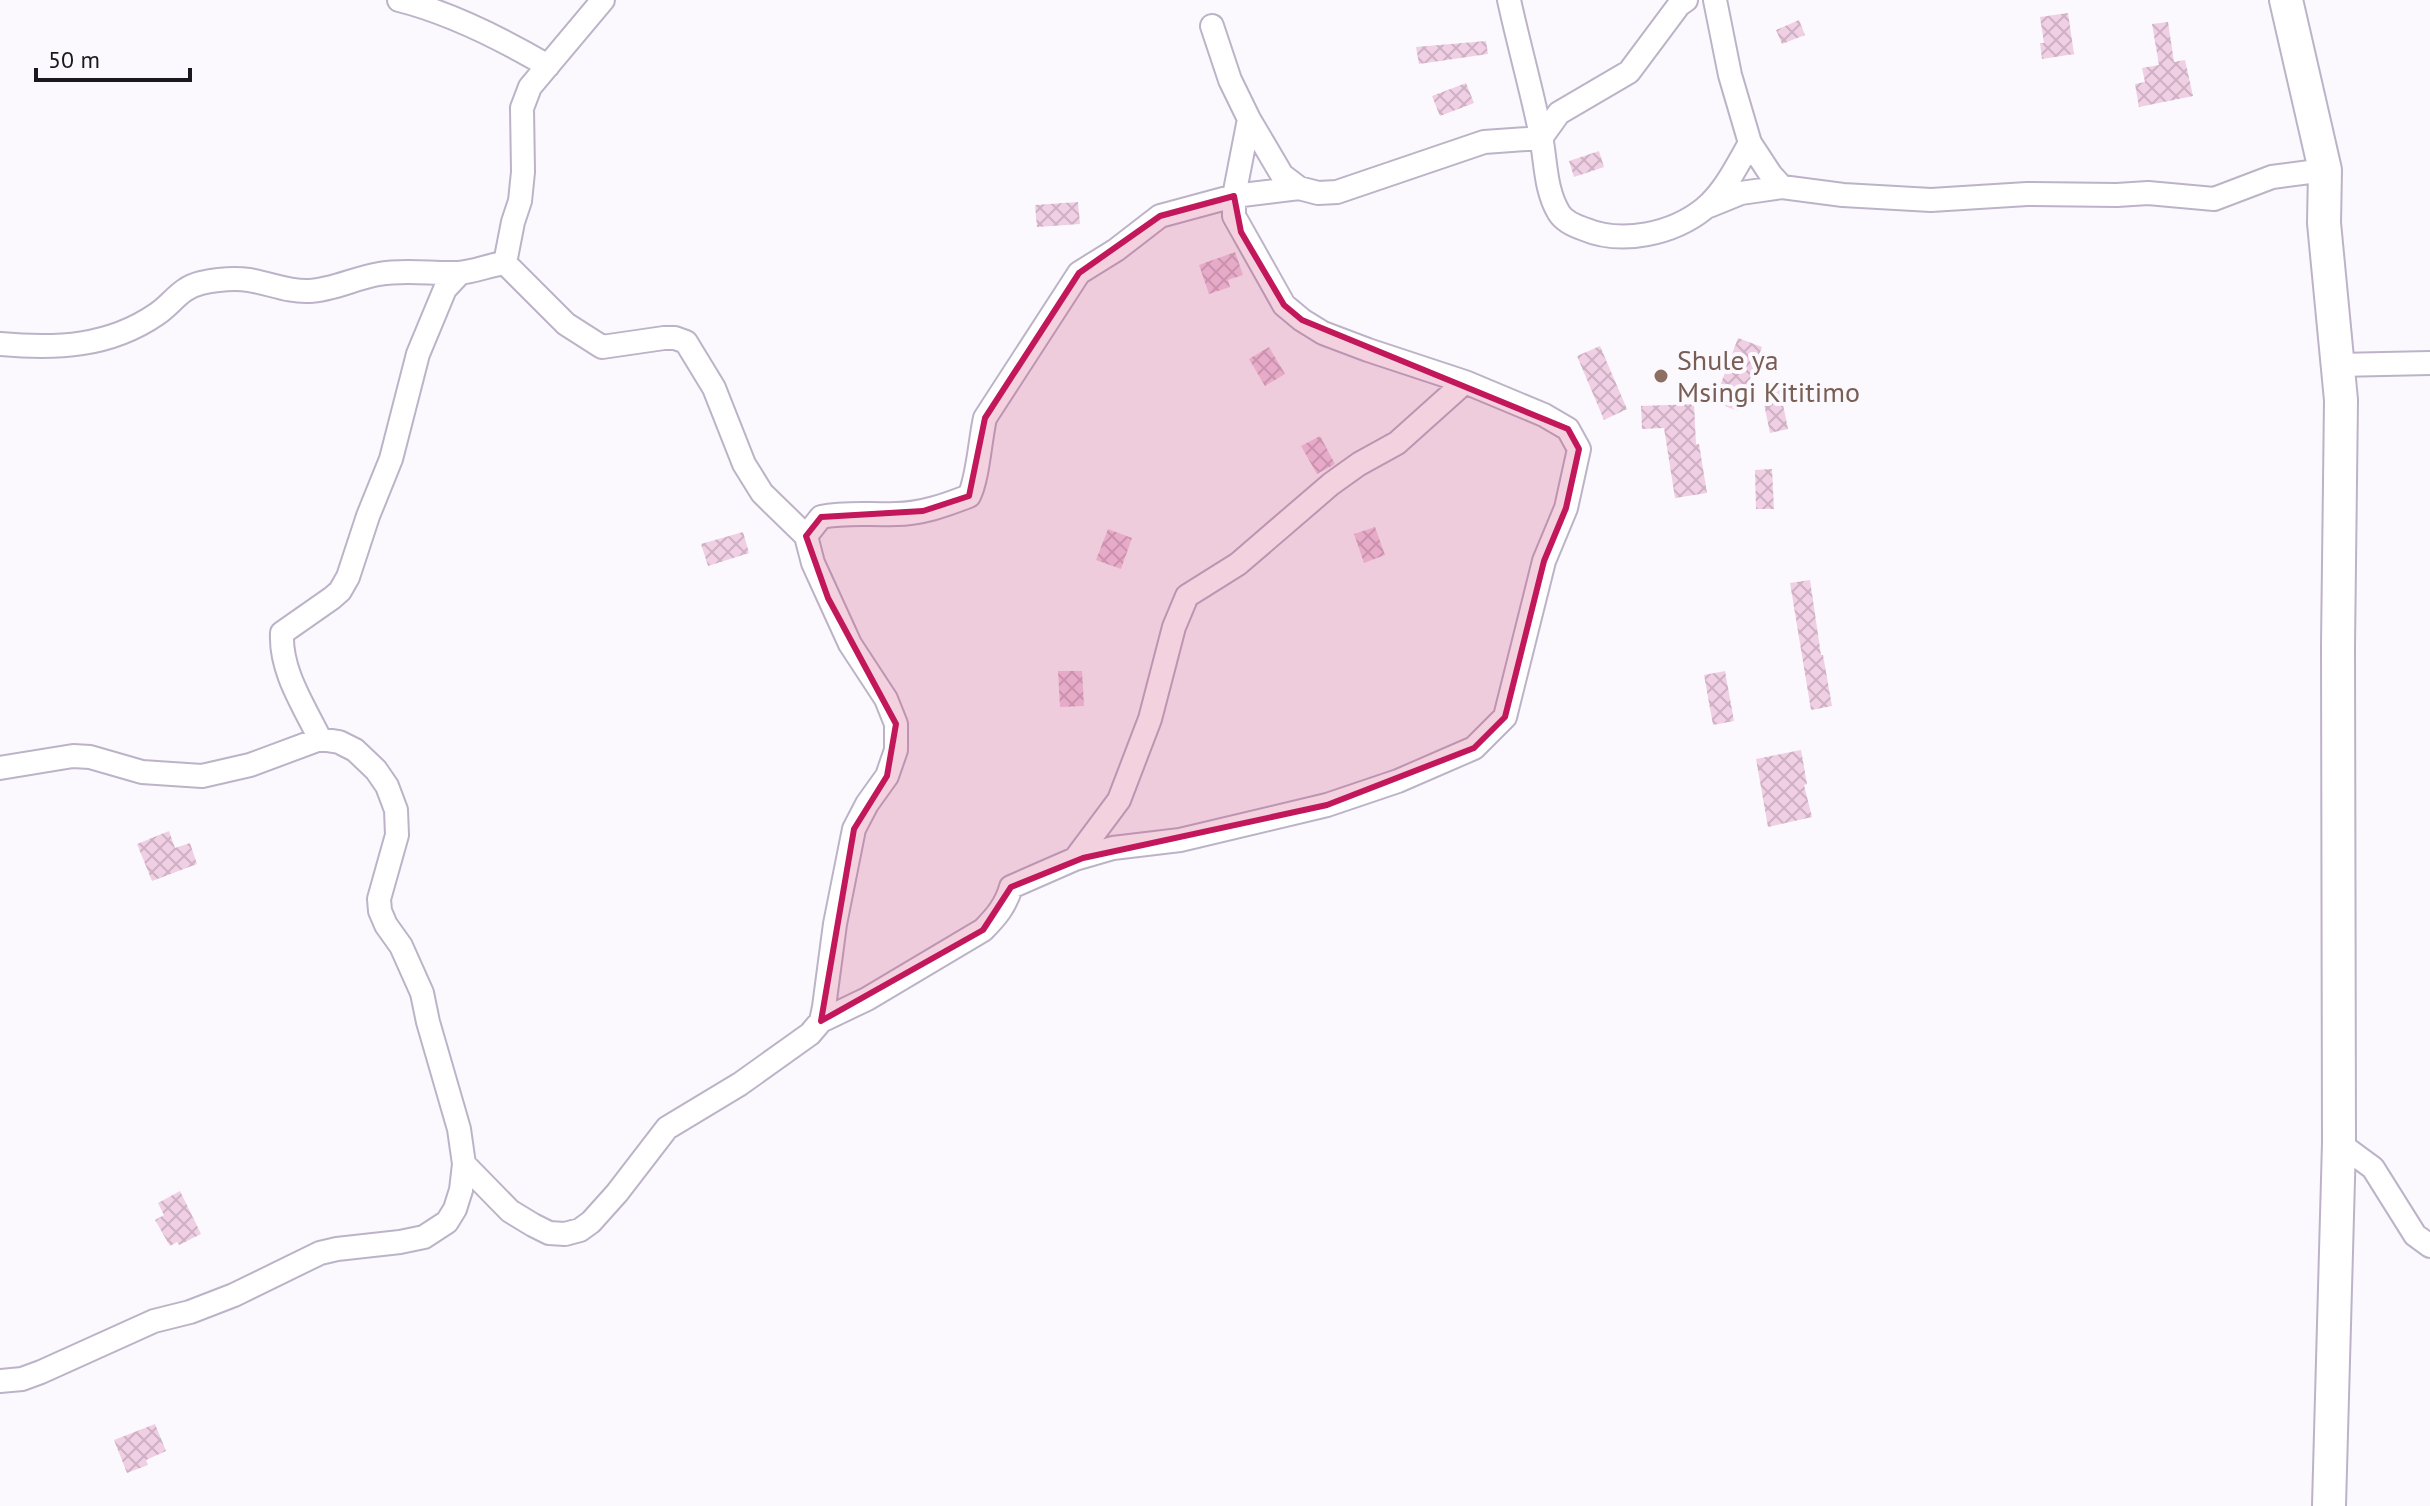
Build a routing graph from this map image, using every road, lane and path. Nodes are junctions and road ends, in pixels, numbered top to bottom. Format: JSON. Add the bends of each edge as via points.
{"nodes":[{"id":1,"x":399,"y":0,"type":"edge"},
{"id":2,"x":603,"y":0,"type":"edge"},
{"id":3,"x":1509,"y":0,"type":"edge"},
{"id":4,"x":1686,"y":0,"type":"edge"},
{"id":5,"x":1715,"y":0,"type":"edge"},
{"id":6,"x":2286,"y":0,"type":"edge"},
{"id":7,"x":1212,"y":26,"type":"dead end"},
{"id":8,"x":548,"y":66,"type":"junction"},
{"id":9,"x":1249,"y":119,"type":"junction"},
{"id":10,"x":1541,"y":138,"type":"junction"},
{"id":11,"x":1750,"y":143,"type":"junction"},
{"id":12,"x":2325,"y":170,"type":"junction"},
{"id":13,"x":1782,"y":187,"type":"junction"},
{"id":14,"x":1299,"y":188,"type":"junction"},
{"id":15,"x":1234,"y":196,"type":"junction"},
{"id":16,"x":1704,"y":208,"type":"junction"},
{"id":17,"x":505,"y":263,"type":"junction"},
{"id":18,"x":460,"y":273,"type":"junction"},
{"id":19,"x":0,"y":344,"type":"edge"},
{"id":20,"x":2430,"y":363,"type":"edge"},
{"id":21,"x":2338,"y":365,"type":"junction"},
{"id":22,"x":1465,"y":382,"type":"junction"},
{"id":23,"x":806,"y":536,"type":"junction"},
{"id":24,"x":320,"y":739,"type":"junction"},
{"id":25,"x":0,"y":768,"type":"edge"},
{"id":26,"x":1075,"y":859,"type":"junction"},
{"id":27,"x":821,"y":1021,"type":"junction"},
{"id":28,"x":2339,"y":1143,"type":"junction"},
{"id":29,"x":464,"y":1164,"type":"junction"},
{"id":30,"x":2430,"y":1246,"type":"edge"},
{"id":31,"x":0,"y":1381,"type":"edge"},
{"id":32,"x":2329,"y":1506,"type":"edge"}],
"edges":[{"from":1,"to":8,"type":"street","via":[[495,37]]},
{"from":2,"to":8,"type":"street"},
{"from":3,"to":10,"type":"street"},
{"from":4,"to":10,"type":"street","via":[[1629,72],[1559,113]]},
{"from":5,"to":11,"type":"street"},
{"from":6,"to":12,"type":"highway"},
{"from":7,"to":9,"type":"street"},
{"from":8,"to":17,"type":"street","via":[[530,87],[522,108],[520,201]]},
{"from":9,"to":14,"type":"street","via":[[1282,175]]},
{"from":9,"to":15,"type":"street"},
{"from":10,"to":14,"type":"street","via":[[1484,142],[1337,192]]},
{"from":10,"to":16,"type":"street","via":[[1552,199],[1561,217],[1593,233],[1623,238],[1650,233]]},
{"from":11,"to":13,"type":"street"},
{"from":11,"to":16,"type":"street"},
{"from":12,"to":13,"type":"street","via":[[2272,177],[2214,199],[2148,193],[1931,200]]},
{"from":12,"to":21,"type":"highway","via":[[2324,223]]},
{"from":13,"to":16,"type":"street","via":[[1741,193]]},
{"from":14,"to":15,"type":"street"},
{"from":15,"to":22,"type":"street","via":[[1241,232],[1284,305],[1302,320],[1323,333]]},
{"from":15,"to":23,"type":"street","via":[[1160,216],[1079,273],[985,418],[969,496],[923,511],[821,517]]},
{"from":17,"to":18,"type":"street"},
{"from":17,"to":23,"type":"street","via":[[566,324],[602,347],[664,338],[686,342],[714,388],[744,464],[762,493]]},
{"from":18,"to":19,"type":"street","via":[[382,273],[308,292],[248,280],[202,283],[181,290],[137,326],[102,340],[68,347]]},
{"from":18,"to":24,"type":"street","via":[[445,289],[418,354],[391,459],[348,577],[332,598],[282,633],[293,685]]},
{"from":20,"to":21,"type":"street"},
{"from":21,"to":28,"type":"highway"},
{"from":22,"to":26,"type":"street","via":[[1397,443],[1331,484],[1238,564],[1187,596],[1119,800]]},
{"from":22,"to":26,"type":"street","via":[[1568,429],[1579,449],[1505,717],[1474,748],[1352,797],[1222,831]]},
{"from":23,"to":27,"type":"street","via":[[834,610],[896,724],[896,750],[887,776],[854,829]]},
{"from":24,"to":25,"type":"street","via":[[202,776],[142,772],[73,756]]},
{"from":24,"to":29,"type":"street","via":[[355,750],[387,786],[396,810],[397,835],[380,911],[422,993]]},
{"from":26,"to":27,"type":"street","via":[[1011,887],[983,930]]},
{"from":27,"to":29,"type":"street","via":[[768,1065],[667,1128],[610,1202],[580,1230],[549,1233],[533,1225],[510,1211]]},
{"from":28,"to":30,"type":"street","via":[[2373,1168],[2415,1235]]},
{"from":28,"to":32,"type":"highway"},
{"from":29,"to":31,"type":"street","via":[[455,1209],[447,1222],[424,1237],[320,1253],[234,1295],[154,1321],[22,1379]]}]}
